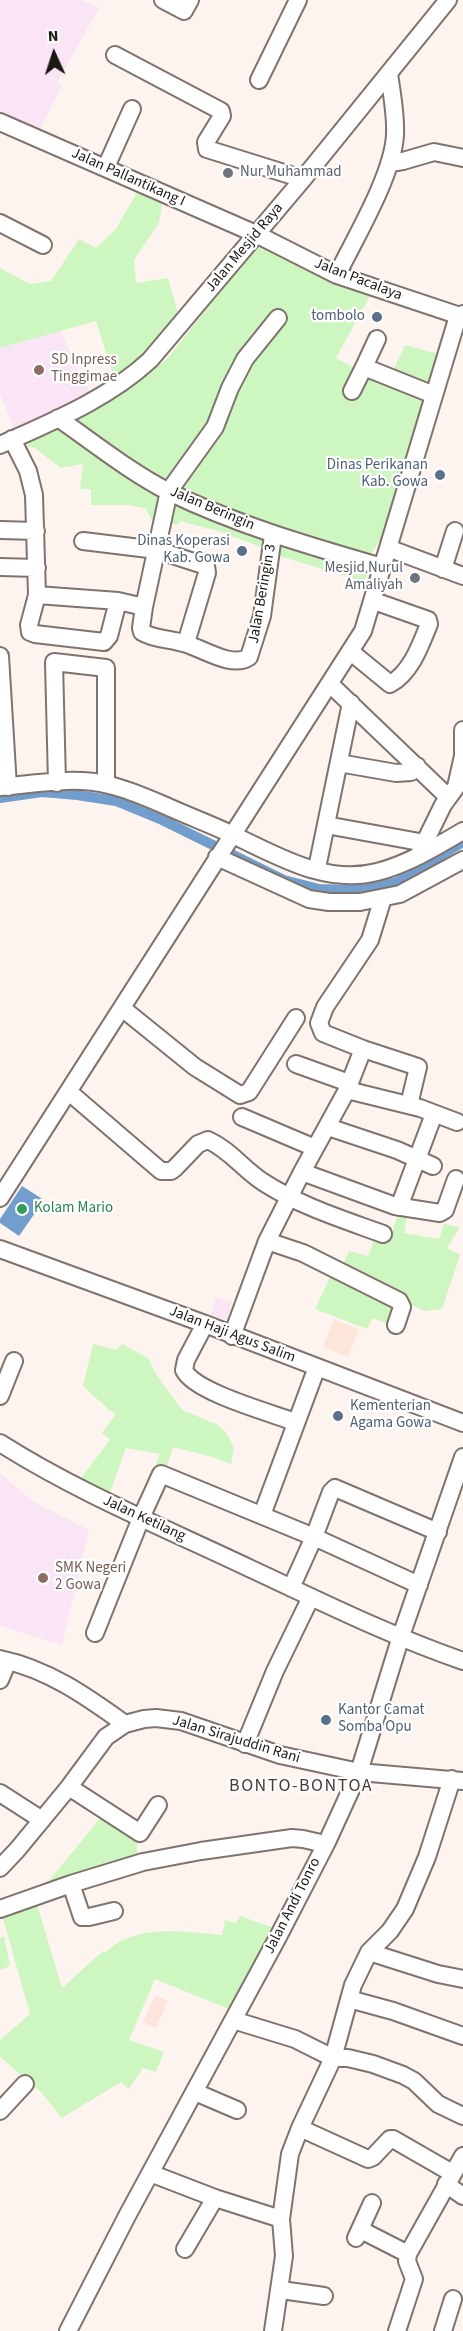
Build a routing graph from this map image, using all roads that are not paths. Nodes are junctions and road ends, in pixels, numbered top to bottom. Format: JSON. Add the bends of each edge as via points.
{"nodes":[{"id":1,"x":163,"y":0,"type":"edge"},
{"id":2,"x":190,"y":0,"type":"edge"},
{"id":3,"x":298,"y":0,"type":"edge"},
{"id":4,"x":448,"y":0,"type":"edge"},
{"id":5,"x":115,"y":55,"type":"dead end"},
{"id":6,"x":390,"y":75,"type":"junction"},
{"id":7,"x":258,"y":80,"type":"dead end"},
{"id":8,"x":132,"y":109,"type":"dead end"},
{"id":9,"x":0,"y":122,"type":"edge"},
{"id":10,"x":463,"y":158,"type":"edge"},
{"id":11,"x":390,"y":163,"type":"junction"},
{"id":12,"x":106,"y":167,"type":"junction"},
{"id":13,"x":303,"y":179,"type":"junction"},
{"id":14,"x":0,"y":223,"type":"edge"},
{"id":15,"x":256,"y":234,"type":"junction"},
{"id":16,"x":43,"y":245,"type":"dead end"},
{"id":17,"x":337,"y":275,"type":"junction"},
{"id":18,"x":462,"y":316,"type":"edge"},
{"id":19,"x":278,"y":318,"type":"dead end"},
{"id":20,"x":377,"y":339,"type":"dead end"},
{"id":21,"x":364,"y":367,"type":"junction"},
{"id":22,"x":352,"y":391,"type":"dead end"},
{"id":23,"x":434,"y":395,"type":"junction"},
{"id":24,"x":58,"y":418,"type":"junction"},
{"id":25,"x":6,"y":442,"type":"edge"},
{"id":26,"x":169,"y":491,"type":"junction"},
{"id":27,"x":0,"y":530,"type":"edge"},
{"id":28,"x":36,"y":531,"type":"junction"},
{"id":29,"x":454,"y":531,"type":"dead end"},
{"id":30,"x":273,"y":535,"type":"junction"},
{"id":31,"x":83,"y":541,"type":"dead end"},
{"id":32,"x":388,"y":548,"type":"junction"},
{"id":33,"x":157,"y":550,"type":"junction"},
{"id":34,"x":0,"y":567,"type":"edge"},
{"id":35,"x":382,"y":567,"type":"junction"},
{"id":36,"x":37,"y":568,"type":"junction"},
{"id":37,"x":442,"y":569,"type":"junction"},
{"id":38,"x":463,"y":576,"type":"edge"},
{"id":39,"x":37,"y":595,"type":"junction"},
{"id":40,"x":374,"y":601,"type":"junction"},
{"id":41,"x":118,"y":602,"type":"junction"},
{"id":42,"x":144,"y":607,"type":"junction"},
{"id":43,"x":186,"y":643,"type":"junction"},
{"id":44,"x":351,"y":652,"type":"junction"},
{"id":45,"x":0,"y":656,"type":"edge"},
{"id":46,"x":330,"y":684,"type":"junction"},
{"id":47,"x":351,"y":704,"type":"junction"},
{"id":48,"x":463,"y":730,"type":"edge"},
{"id":49,"x":463,"y":756,"type":"edge"},
{"id":50,"x":339,"y":763,"type":"junction"},
{"id":51,"x":417,"y":766,"type":"junction"},
{"id":52,"x":57,"y":783,"type":"junction"},
{"id":53,"x":106,"y":784,"type":"junction"},
{"id":54,"x":4,"y":787,"type":"edge"},
{"id":55,"x":448,"y":797,"type":"junction"},
{"id":56,"x":326,"y":825,"type":"junction"},
{"id":57,"x":463,"y":831,"type":"edge"},
{"id":58,"x":224,"y":846,"type":"junction"},
{"id":59,"x":421,"y":850,"type":"junction"},
{"id":60,"x":317,"y":868,"type":"dead end"},
{"id":61,"x":459,"y":869,"type":"edge"},
{"id":62,"x":383,"y":898,"type":"junction"},
{"id":63,"x":122,"y":1008,"type":"junction"},
{"id":64,"x":296,"y":1018,"type":"dead end"},
{"id":65,"x":363,"y":1049,"type":"junction"},
{"id":66,"x":296,"y":1064,"type":"dead end"},
{"id":67,"x":348,"y":1087,"type":"junction"},
{"id":68,"x":69,"y":1092,"type":"junction"},
{"id":69,"x":409,"y":1105,"type":"junction"},
{"id":70,"x":434,"y":1114,"type":"junction"},
{"id":71,"x":242,"y":1118,"type":"dead end"},
{"id":72,"x":457,"y":1122,"type":"dead end"},
{"id":73,"x":328,"y":1127,"type":"junction"},
{"id":74,"x":315,"y":1148,"type":"junction"},
{"id":75,"x":417,"y":1159,"type":"junction"},
{"id":76,"x":433,"y":1166,"type":"dead end"},
{"id":77,"x":302,"y":1172,"type":"junction"},
{"id":78,"x":456,"y":1179,"type":"dead end"},
{"id":79,"x":0,"y":1198,"type":"edge"},
{"id":80,"x":289,"y":1198,"type":"junction"},
{"id":81,"x":399,"y":1207,"type":"junction"},
{"id":82,"x":383,"y":1234,"type":"dead end"},
{"id":83,"x":267,"y":1241,"type":"junction"},
{"id":84,"x":0,"y":1249,"type":"edge"},
{"id":85,"x":205,"y":1324,"type":"junction"},
{"id":86,"x":396,"y":1325,"type":"dead end"},
{"id":87,"x":232,"y":1336,"type":"junction"},
{"id":88,"x":14,"y":1361,"type":"dead end"},
{"id":89,"x":317,"y":1367,"type":"junction"},
{"id":90,"x":0,"y":1396,"type":"edge"},
{"id":91,"x":295,"y":1422,"type":"junction"},
{"id":92,"x":463,"y":1423,"type":"edge"},
{"id":93,"x":0,"y":1443,"type":"edge"},
{"id":94,"x":463,"y":1457,"type":"edge"},
{"id":95,"x":262,"y":1515,"type":"junction"},
{"id":96,"x":141,"y":1518,"type":"junction"},
{"id":97,"x":438,"y":1532,"type":"junction"},
{"id":98,"x":314,"y":1537,"type":"junction"},
{"id":99,"x":419,"y":1584,"type":"junction"},
{"id":100,"x":291,"y":1588,"type":"junction"},
{"id":101,"x":311,"y":1598,"type":"junction"},
{"id":102,"x":95,"y":1634,"type":"dead end"},
{"id":103,"x":401,"y":1636,"type":"junction"},
{"id":104,"x":4,"y":1660,"type":"edge"},
{"id":105,"x":463,"y":1662,"type":"edge"},
{"id":106,"x":0,"y":1680,"type":"edge"},
{"id":107,"x":125,"y":1724,"type":"junction"},
{"id":108,"x":245,"y":1744,"type":"junction"},
{"id":109,"x":359,"y":1772,"type":"junction"},
{"id":110,"x":458,"y":1780,"type":"edge"},
{"id":111,"x":69,"y":1787,"type":"junction"},
{"id":112,"x":0,"y":1793,"type":"edge"},
{"id":113,"x":158,"y":1805,"type":"dead end"},
{"id":114,"x":42,"y":1820,"type":"junction"},
{"id":115,"x":325,"y":1844,"type":"junction"},
{"id":116,"x":0,"y":1868,"type":"edge"},
{"id":117,"x":71,"y":1884,"type":"junction"},
{"id":118,"x":0,"y":1909,"type":"edge"},
{"id":119,"x":114,"y":1911,"type":"dead end"},
{"id":120,"x":369,"y":1952,"type":"junction"},
{"id":121,"x":463,"y":1978,"type":"edge"},
{"id":122,"x":349,"y":1999,"type":"junction"},
{"id":123,"x":233,"y":2020,"type":"junction"},
{"id":124,"x":463,"y":2036,"type":"edge"},
{"id":125,"x":333,"y":2058,"type":"junction"},
{"id":126,"x":25,"y":2084,"type":"dead end"},
{"id":127,"x":195,"y":2092,"type":"junction"},
{"id":128,"x":237,"y":2110,"type":"dead end"},
{"id":129,"x":0,"y":2111,"type":"edge"},
{"id":130,"x":461,"y":2112,"type":"edge"},
{"id":131,"x":300,"y":2128,"type":"junction"},
{"id":132,"x":463,"y":2156,"type":"edge"},
{"id":133,"x":150,"y":2173,"type":"junction"},
{"id":134,"x":449,"y":2179,"type":"junction"},
{"id":135,"x":463,"y":2196,"type":"edge"},
{"id":136,"x":215,"y":2198,"type":"junction"},
{"id":137,"x":372,"y":2204,"type":"dead end"},
{"id":138,"x":281,"y":2219,"type":"junction"},
{"id":139,"x":185,"y":2249,"type":"dead end"},
{"id":140,"x":408,"y":2254,"type":"junction"},
{"id":141,"x":280,"y":2290,"type":"junction"},
{"id":142,"x":324,"y":2296,"type":"dead end"},
{"id":143,"x":453,"y":2299,"type":"dead end"},
{"id":144,"x":68,"y":2331,"type":"edge"},
{"id":145,"x":273,"y":2331,"type":"edge"},
{"id":146,"x":397,"y":2331,"type":"edge"},
{"id":147,"x":443,"y":2331,"type":"edge"}],
"edges":[{"from":1,"to":2,"type":"street","via":[[184,11]]},
{"from":3,"to":7,"type":"street"},
{"from":4,"to":6,"type":"street","name":"Jalan Mesjid Raya"},
{"from":5,"to":13,"type":"street","via":[[221,111],[222,116],[206,142],[207,149]]},
{"from":6,"to":11,"type":"street","via":[[395,133]]},
{"from":6,"to":13,"type":"street","name":"Jalan Mesjid Raya"},
{"from":8,"to":12,"type":"street"},
{"from":9,"to":12,"type":"street","name":"Jalan Pallantikang I"},
{"from":10,"to":11,"type":"street","via":[[434,152]]},
{"from":11,"to":17,"type":"street"},
{"from":12,"to":15,"type":"street","name":"Jalan Pallantikang I"},
{"from":13,"to":15,"type":"street","name":"Jalan Mesjid Raya"},
{"from":14,"to":16,"type":"street"},
{"from":15,"to":17,"type":"street","name":"Jalan Pacalaya"},
{"from":15,"to":24,"type":"street","name":"Jalan Mesjid Raya","via":[[150,360],[125,381]]},
{"from":17,"to":18,"type":"street","name":"Jalan Pacalaya"},
{"from":18,"to":23,"type":"street"},
{"from":19,"to":26,"type":"street","via":[[245,359],[215,427]]},
{"from":20,"to":21,"type":"street"},
{"from":21,"to":22,"type":"street"},
{"from":21,"to":23,"type":"street"},
{"from":23,"to":32,"type":"street"},
{"from":24,"to":25,"type":"street","name":"Jalan Mesjid Raya"},
{"from":24,"to":26,"type":"street","name":"Jalan Beringin"},
{"from":25,"to":28,"type":"street","via":[[28,471]]},
{"from":26,"to":30,"type":"street","name":"Jalan Beringin"},
{"from":26,"to":33,"type":"street"},
{"from":27,"to":28,"type":"street"},
{"from":28,"to":36,"type":"street"},
{"from":29,"to":37,"type":"street"},
{"from":30,"to":35,"type":"street","name":"Jalan Beringin"},
{"from":30,"to":43,"type":"street","name":"Jalan Beringin 3","via":[[262,616],[249,657],[230,659]]},
{"from":31,"to":33,"type":"street"},
{"from":32,"to":35,"type":"street"},
{"from":32,"to":37,"type":"street"},
{"from":33,"to":42,"type":"street"},
{"from":33,"to":43,"type":"street","via":[[207,567]]},
{"from":34,"to":36,"type":"street"},
{"from":35,"to":40,"type":"street"},
{"from":36,"to":39,"type":"street"},
{"from":37,"to":38,"type":"street"},
{"from":39,"to":41,"type":"street"},
{"from":39,"to":41,"type":"street","via":[[29,625],[31,633],[101,642],[109,636]]},
{"from":40,"to":44,"type":"street"},
{"from":40,"to":44,"type":"street","via":[[428,620],[419,650],[390,684]]},
{"from":41,"to":42,"type":"street"},
{"from":42,"to":43,"type":"street","via":[[143,633]]},
{"from":44,"to":46,"type":"street"},
{"from":45,"to":54,"type":"street"},
{"from":46,"to":47,"type":"street"},
{"from":46,"to":58,"type":"street"},
{"from":47,"to":50,"type":"street"},
{"from":47,"to":51,"type":"street"},
{"from":48,"to":49,"type":"street"},
{"from":49,"to":55,"type":"street","via":[[456,787]]},
{"from":50,"to":51,"type":"street","via":[[396,773],[411,772]]},
{"from":50,"to":56,"type":"street"},
{"from":51,"to":55,"type":"street"},
{"from":52,"to":53,"type":"street"},
{"from":52,"to":53,"type":"street","via":[[54,662],[106,668]]},
{"from":52,"to":54,"type":"street"},
{"from":53,"to":58,"type":"street","via":[[127,790]]},
{"from":55,"to":59,"type":"street"},
{"from":56,"to":59,"type":"street"},
{"from":56,"to":60,"type":"street"},
{"from":57,"to":59,"type":"street","via":[[435,848]]},
{"from":58,"to":59,"type":"street","via":[[321,873],[345,875],[376,873]]},
{"from":58,"to":62,"type":"street","via":[[309,898],[329,902]]},
{"from":58,"to":63,"type":"street"},
{"from":61,"to":62,"type":"street"},
{"from":62,"to":65,"type":"street","via":[[370,940],[319,1023],[323,1033]]},
{"from":63,"to":64,"type":"street","via":[[195,1067],[240,1095],[249,1092]]},
{"from":63,"to":68,"type":"street"},
{"from":65,"to":67,"type":"street"},
{"from":65,"to":69,"type":"street","via":[[418,1067]]},
{"from":66,"to":67,"type":"street"},
{"from":67,"to":69,"type":"street"},
{"from":67,"to":73,"type":"street"},
{"from":68,"to":79,"type":"street"},
{"from":68,"to":80,"type":"street","via":[[161,1171],[171,1171],[198,1144],[208,1140]]},
{"from":69,"to":70,"type":"street"},
{"from":70,"to":72,"type":"street"},
{"from":70,"to":75,"type":"street"},
{"from":71,"to":74,"type":"street"},
{"from":73,"to":74,"type":"street"},
{"from":73,"to":75,"type":"street"},
{"from":74,"to":77,"type":"street"},
{"from":75,"to":76,"type":"street"},
{"from":75,"to":81,"type":"street"},
{"from":77,"to":80,"type":"street"},
{"from":77,"to":81,"type":"street"},
{"from":78,"to":81,"type":"street","via":[[442,1213]]},
{"from":80,"to":82,"type":"street"},
{"from":80,"to":83,"type":"street"},
{"from":83,"to":86,"type":"street","via":[[303,1253],[399,1301],[402,1307]]},
{"from":83,"to":87,"type":"street"},
{"from":84,"to":85,"type":"street","name":"Jalan Haji Agus Salim"},
{"from":85,"to":87,"type":"street","name":"Jalan Haji Agus Salim"},
{"from":85,"to":91,"type":"street","via":[[185,1366],[190,1378],[205,1389]]},
{"from":87,"to":89,"type":"street","name":"Jalan Haji Agus Salim"},
{"from":88,"to":90,"type":"street"},
{"from":89,"to":91,"type":"street"},
{"from":89,"to":92,"type":"street","name":"Jalan Haji Agus Salim"},
{"from":91,"to":95,"type":"street"},
{"from":93,"to":96,"type":"street","name":"Jalan Ketilang"},
{"from":94,"to":97,"type":"street","name":"Jalan Andi Tonro"},
{"from":95,"to":96,"type":"street","via":[[161,1474]]},
{"from":95,"to":98,"type":"street"},
{"from":96,"to":100,"type":"street","name":"Jalan Ketilang"},
{"from":96,"to":102,"type":"street"},
{"from":97,"to":98,"type":"street","via":[[335,1488]]},
{"from":97,"to":99,"type":"street","name":"Jalan Andi Tonro"},
{"from":98,"to":99,"type":"street"},
{"from":98,"to":100,"type":"street"},
{"from":99,"to":103,"type":"street","name":"Jalan Andi Tonro"},
{"from":100,"to":101,"type":"street","name":"Jalan Ketilang"},
{"from":101,"to":103,"type":"street","name":"Jalan Ketilang"},
{"from":101,"to":108,"type":"street"},
{"from":103,"to":105,"type":"street","name":"Jalan Ketilang"},
{"from":103,"to":109,"type":"street","name":"Jalan Andi Tonro"},
{"from":104,"to":106,"type":"street"},
{"from":104,"to":107,"type":"street","via":[[42,1671]]},
{"from":107,"to":108,"type":"street","name":"Jalan Sirajuddin Rani","via":[[165,1719]]},
{"from":107,"to":111,"type":"street","name":"Jalan Sirajuddin Rani","via":[[97,1746]]},
{"from":108,"to":109,"type":"street","name":"Jalan Sirajuddin Rani"},
{"from":109,"to":110,"type":"street","name":"Jalan Sirajuddin Rani"},
{"from":109,"to":115,"type":"street","name":"Jalan Andi Tonro"},
{"from":110,"to":120,"type":"street","via":[[405,1909]]},
{"from":111,"to":113,"type":"street","via":[[140,1833]]},
{"from":111,"to":114,"type":"street","name":"Jalan Sirajuddin Rani"},
{"from":112,"to":114,"type":"street"},
{"from":114,"to":116,"type":"street","name":"Jalan Sirajuddin Rani"},
{"from":115,"to":117,"type":"street","via":[[292,1838],[201,1851],[143,1862]]},
{"from":115,"to":123,"type":"street","name":"Jalan Andi Tonro"},
{"from":117,"to":118,"type":"street"},
{"from":117,"to":119,"type":"street","via":[[82,1917]]},
{"from":120,"to":121,"type":"street"},
{"from":120,"to":122,"type":"street"},
{"from":122,"to":124,"type":"street"},
{"from":122,"to":125,"type":"street"},
{"from":123,"to":125,"type":"street","via":[[295,2039]]},
{"from":123,"to":127,"type":"street","name":"Jalan Andi Tonro"},
{"from":125,"to":130,"type":"street","via":[[373,2064],[403,2075],[438,2104]]},
{"from":125,"to":131,"type":"street"},
{"from":126,"to":129,"type":"street"},
{"from":127,"to":128,"type":"street"},
{"from":127,"to":133,"type":"street","name":"Jalan Andi Tonro"},
{"from":131,"to":134,"type":"street","via":[[368,2159],[393,2139]]},
{"from":131,"to":138,"type":"street","via":[[289,2162]]},
{"from":132,"to":134,"type":"street"},
{"from":133,"to":136,"type":"street"},
{"from":133,"to":144,"type":"street","name":"Jalan Andi Tonro"},
{"from":134,"to":135,"type":"street"},
{"from":134,"to":140,"type":"street"},
{"from":136,"to":138,"type":"street"},
{"from":136,"to":139,"type":"street"},
{"from":137,"to":140,"type":"street","via":[[358,2234]]},
{"from":138,"to":141,"type":"street","via":[[284,2256]]},
{"from":140,"to":146,"type":"street","via":[[414,2282]]},
{"from":141,"to":142,"type":"street"},
{"from":141,"to":145,"type":"street"},
{"from":143,"to":147,"type":"street"}]}
